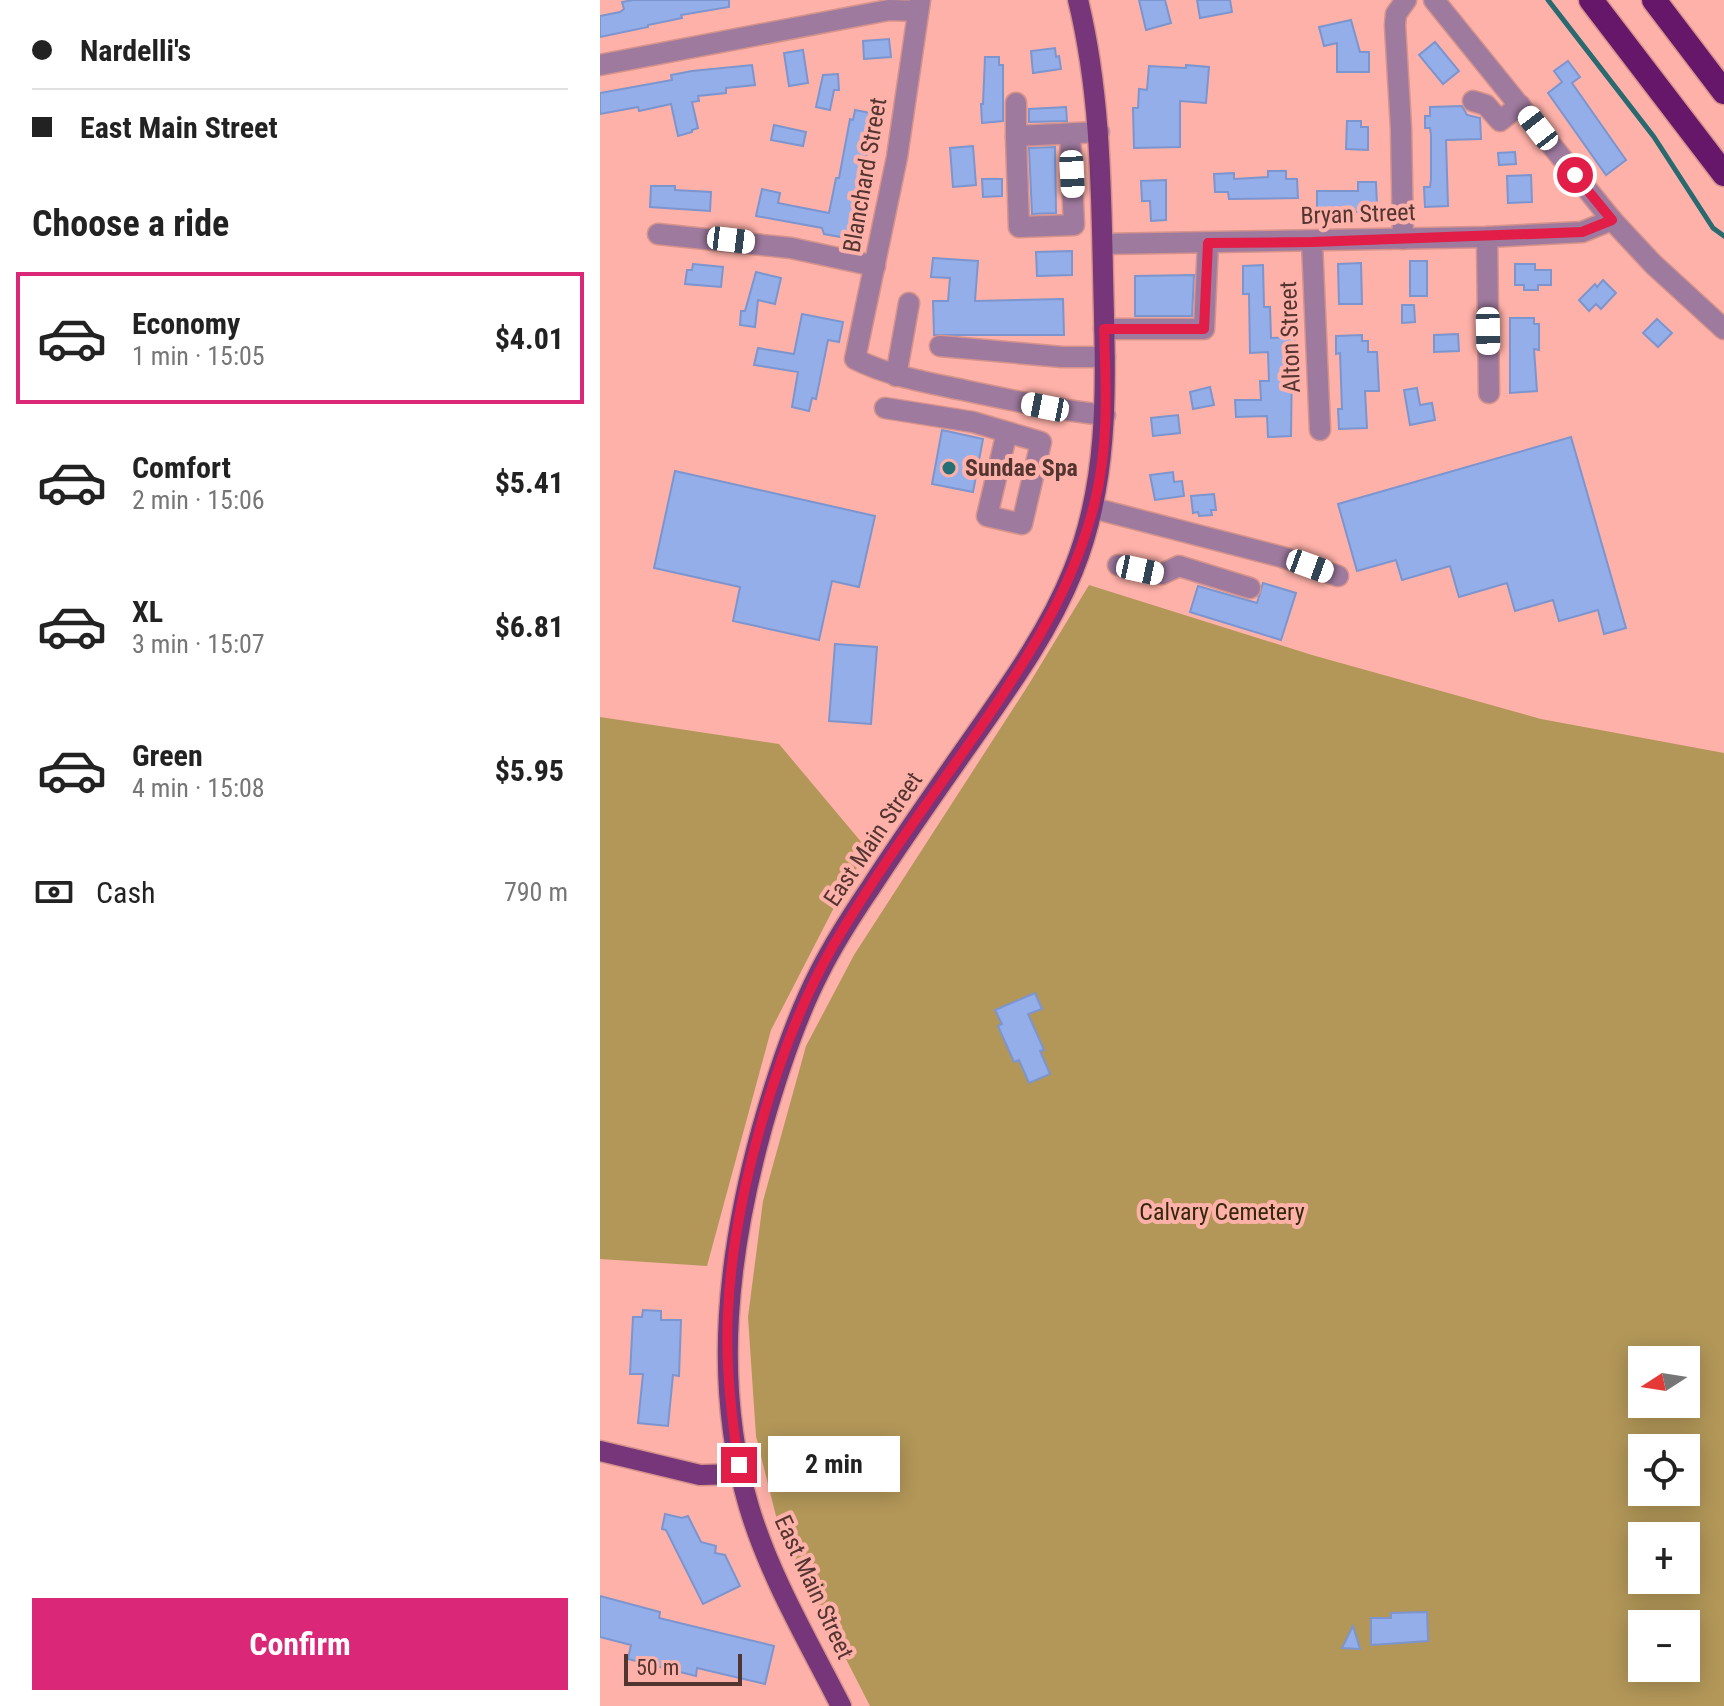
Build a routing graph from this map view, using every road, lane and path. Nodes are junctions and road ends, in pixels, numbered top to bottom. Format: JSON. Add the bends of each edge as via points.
{"nodes":[{"id":1,"x":1078,"y":0,"type":"edge"},
{"id":2,"x":1434,"y":0,"type":"edge"},
{"id":3,"x":1591,"y":0,"type":"edge"},
{"id":4,"x":1654,"y":0,"type":"edge"},
{"id":5,"x":1396,"y":4,"type":"edge"},
{"id":6,"x":919,"y":6,"type":"edge"},
{"id":7,"x":600,"y":65,"type":"edge"},
{"id":8,"x":1724,"y":92,"type":"edge"},
{"id":9,"x":1473,"y":101,"type":"dead end"},
{"id":10,"x":1016,"y":103,"type":"dead end"},
{"id":11,"x":1520,"y":105,"type":"junction"},
{"id":12,"x":1099,"y":132,"type":"junction"},
{"id":13,"x":1070,"y":134,"type":"junction"},
{"id":14,"x":1016,"y":136,"type":"junction"},
{"id":15,"x":1100,"y":157,"type":"junction"},
{"id":16,"x":1071,"y":158,"type":"junction"},
{"id":17,"x":1724,"y":174,"type":"edge"},
{"id":18,"x":1101,"y":190,"type":"junction"},
{"id":19,"x":1073,"y":191,"type":"junction"},
{"id":20,"x":1612,"y":220,"type":"junction"},
{"id":21,"x":658,"y":234,"type":"dead end"},
{"id":22,"x":1487,"y":237,"type":"junction"},
{"id":23,"x":1403,"y":239,"type":"junction"},
{"id":24,"x":1312,"y":242,"type":"junction"},
{"id":25,"x":1208,"y":243,"type":"junction"},
{"id":26,"x":1103,"y":244,"type":"junction"},
{"id":27,"x":875,"y":266,"type":"junction"},
{"id":28,"x":909,"y":303,"type":"dead end"},
{"id":29,"x":1104,"y":329,"type":"junction"},
{"id":30,"x":1724,"y":329,"type":"edge"},
{"id":31,"x":940,"y":346,"type":"dead end"},
{"id":32,"x":1105,"y":357,"type":"junction"},
{"id":33,"x":896,"y":376,"type":"junction"},
{"id":34,"x":1489,"y":393,"type":"dead end"},
{"id":35,"x":885,"y":408,"type":"dead end"},
{"id":36,"x":1105,"y":415,"type":"junction"},
{"id":37,"x":1320,"y":430,"type":"dead end"},
{"id":38,"x":1007,"y":432,"type":"dead end"},
{"id":39,"x":1093,"y":508,"type":"junction"},
{"id":40,"x":1180,"y":530,"type":"junction"},
{"id":41,"x":1118,"y":565,"type":"dead end"},
{"id":42,"x":1179,"y":566,"type":"junction"},
{"id":43,"x":1338,"y":576,"type":"dead end"},
{"id":44,"x":1250,"y":588,"type":"dead end"},
{"id":45,"x":600,"y":1451,"type":"edge"},
{"id":46,"x":741,"y":1474,"type":"junction"},
{"id":47,"x":841,"y":1706,"type":"edge"}],
"edges":[{"from":1,"to":12,"type":"main road","name":"East Main Street"},
{"from":2,"to":11,"type":"street"},
{"from":3,"to":17,"type":"highway"},
{"from":4,"to":8,"type":"highway"},
{"from":5,"to":23,"type":"street"},
{"from":6,"to":7,"type":"street"},
{"from":6,"to":27,"type":"street","name":"Blanchard Street"},
{"from":9,"to":11,"type":"street","via":[[1486,105],[1493,125]]},
{"from":10,"to":14,"type":"street"},
{"from":11,"to":20,"type":"street"},
{"from":12,"to":13,"type":"street"},
{"from":12,"to":15,"type":"main road","name":"East Main Street"},
{"from":13,"to":14,"type":"street"},
{"from":13,"to":16,"type":"street"},
{"from":14,"to":19,"type":"street","via":[[1019,227],[1074,225]]},
{"from":15,"to":16,"type":"street"},
{"from":15,"to":18,"type":"main road","name":"East Main Street"},
{"from":16,"to":19,"type":"street"},
{"from":18,"to":19,"type":"street"},
{"from":18,"to":26,"type":"main road","name":"East Main Street"},
{"from":20,"to":22,"type":"street","name":"Bryan Street","via":[[1582,232]]},
{"from":20,"to":30,"type":"street"},
{"from":21,"to":27,"type":"street","via":[[791,248]]},
{"from":22,"to":23,"type":"street","name":"Bryan Street"},
{"from":22,"to":34,"type":"street"},
{"from":23,"to":24,"type":"street","name":"Bryan Street"},
{"from":24,"to":25,"type":"street","name":"Bryan Street"},
{"from":24,"to":37,"type":"street","name":"Alton Street"},
{"from":25,"to":26,"type":"street","name":"Bryan Street"},
{"from":25,"to":29,"type":"street","via":[[1204,329]]},
{"from":26,"to":29,"type":"main road","name":"East Main Street"},
{"from":27,"to":33,"type":"street","name":"Blanchard Street","via":[[855,359]]},
{"from":28,"to":33,"type":"street"},
{"from":29,"to":32,"type":"main road","name":"East Main Street"},
{"from":31,"to":32,"type":"street"},
{"from":32,"to":36,"type":"main road","name":"East Main Street"},
{"from":33,"to":36,"type":"street"},
{"from":35,"to":38,"type":"street"},
{"from":36,"to":39,"type":"main road","name":"East Main Street"},
{"from":39,"to":40,"type":"street"},
{"from":39,"to":46,"type":"main road","name":"East Main Street","via":[[1074,570],[1047,625],[846,925],[817,975],[788,1046],[749,1177],[730,1282],[728,1375]]},
{"from":40,"to":42,"type":"street"},
{"from":40,"to":43,"type":"street"},
{"from":41,"to":42,"type":"street","via":[[1162,574]]},
{"from":42,"to":44,"type":"street"},
{"from":45,"to":46,"type":"main road","via":[[700,1475]]},
{"from":46,"to":47,"type":"main road","name":"East Main Street","via":[[767,1556]]}]}
